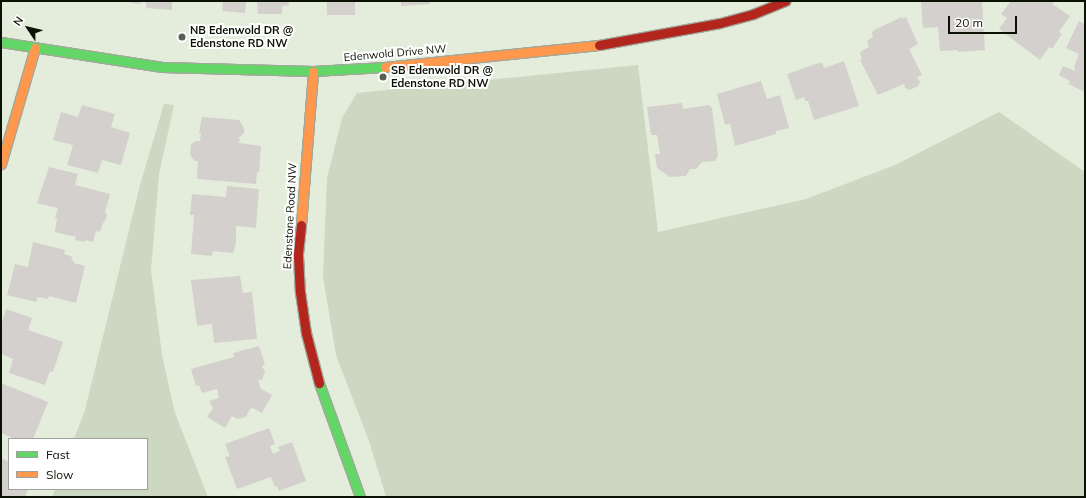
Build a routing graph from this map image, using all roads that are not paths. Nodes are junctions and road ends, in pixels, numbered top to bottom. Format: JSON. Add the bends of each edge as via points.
{"nodes":[{"id":1,"x":786,"y":1,"type":"edge"},
{"id":2,"x":1,"y":42,"type":"edge"},
{"id":3,"x":35,"y":48,"type":"junction"},
{"id":4,"x":314,"y":71,"type":"junction"},
{"id":5,"x":1,"y":164,"type":"edge"},
{"id":6,"x":360,"y":497,"type":"edge"}],
"edges":[{"from":1,"to":4,"type":"street","name":"Edenwold Drive NW","via":[[720,23],[614,43],[415,65]]},
{"from":2,"to":3,"type":"street","name":"Edenwold Drive NW"},
{"from":3,"to":4,"type":"street","name":"Edenwold Drive NW","via":[[162,67]]},
{"from":3,"to":5,"type":"street"},
{"from":4,"to":6,"type":"street","name":"Edenstone Road NW","via":[[298,256],[300,292],[306,333],[318,381]]}]}
